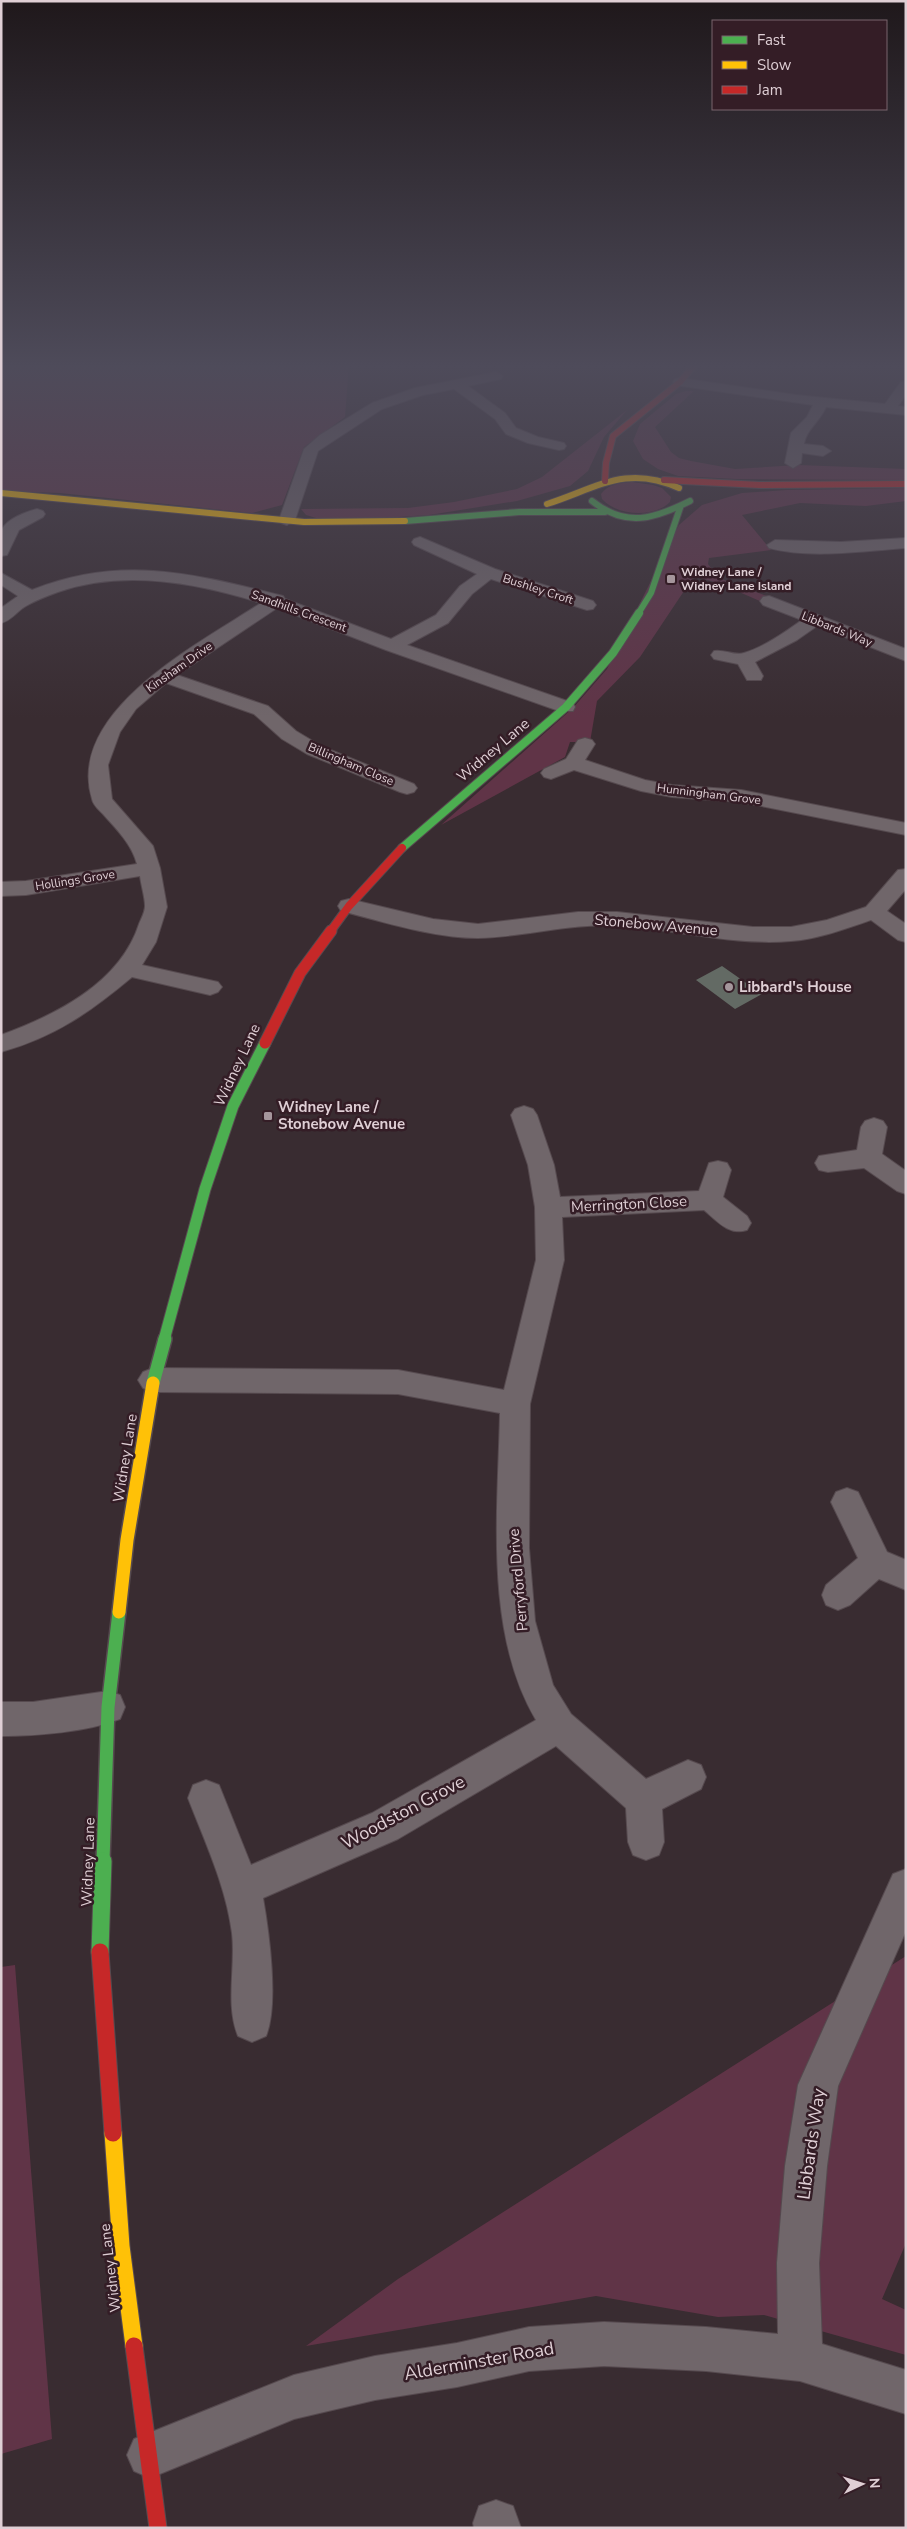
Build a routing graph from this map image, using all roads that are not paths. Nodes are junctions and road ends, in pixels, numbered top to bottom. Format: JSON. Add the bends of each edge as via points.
{"nodes":[{"id":1,"x":300,"y":482,"type":"edge"},
{"id":2,"x":603,"y":482,"type":"edge"},
{"id":3,"x":666,"y":482,"type":"edge"},
{"id":4,"x":710,"y":482,"type":"edge"},
{"id":5,"x":906,"y":484,"type":"edge"},
{"id":6,"x":760,"y":485,"type":"junction"},
{"id":7,"x":594,"y":487,"type":"junction"},
{"id":8,"x":1,"y":494,"type":"edge"},
{"id":9,"x":684,"y":505,"type":"junction"},
{"id":10,"x":509,"y":512,"type":"junction"},
{"id":11,"x":605,"y":512,"type":"junction"},
{"id":12,"x":37,"y":514,"type":"dead end"},
{"id":13,"x":623,"y":516,"type":"junction"},
{"id":14,"x":9,"y":519,"type":"edge"},
{"id":15,"x":287,"y":520,"type":"junction"},
{"id":16,"x":645,"y":530,"type":"dead end"},
{"id":17,"x":459,"y":541,"type":"dead end"},
{"id":18,"x":420,"y":542,"type":"dead end"},
{"id":19,"x":906,"y":543,"type":"edge"},
{"id":20,"x":654,"y":544,"type":"dead end"},
{"id":21,"x":775,"y":545,"type":"dead end"},
{"id":22,"x":438,"y":550,"type":"junction"},
{"id":23,"x":1,"y":551,"type":"edge"},
{"id":24,"x":662,"y":558,"type":"junction"},
{"id":25,"x":489,"y":573,"type":"junction"},
{"id":26,"x":1,"y":578,"type":"edge"},
{"id":27,"x":30,"y":596,"type":"junction"},
{"id":28,"x":277,"y":600,"type":"junction"},
{"id":29,"x":769,"y":601,"type":"dead end"},
{"id":30,"x":587,"y":605,"type":"dead end"},
{"id":31,"x":1,"y":618,"type":"edge"},
{"id":32,"x":814,"y":620,"type":"junction"},
{"id":33,"x":392,"y":646,"type":"junction"},
{"id":34,"x":720,"y":655,"type":"dead end"},
{"id":35,"x":906,"y":656,"type":"edge"},
{"id":36,"x":163,"y":676,"type":"junction"},
{"id":37,"x":566,"y":707,"type":"junction"},
{"id":38,"x":585,"y":744,"type":"dead end"},
{"id":39,"x":573,"y":763,"type":"junction"},
{"id":40,"x":551,"y":773,"type":"dead end"},
{"id":41,"x":406,"y":788,"type":"dead end"},
{"id":42,"x":906,"y":829,"type":"edge"},
{"id":43,"x":149,"y":868,"type":"junction"},
{"id":44,"x":906,"y":875,"type":"edge"},
{"id":45,"x":1,"y":889,"type":"edge"},
{"id":46,"x":349,"y":906,"type":"junction"},
{"id":47,"x":874,"y":912,"type":"junction"},
{"id":48,"x":906,"y":935,"type":"edge"},
{"id":49,"x":128,"y":969,"type":"junction"},
{"id":50,"x":210,"y":987,"type":"dead end"},
{"id":51,"x":1,"y":1044,"type":"edge"},
{"id":52,"x":524,"y":1115,"type":"dead end"},
{"id":53,"x":874,"y":1127,"type":"dead end"},
{"id":54,"x":868,"y":1158,"type":"junction"},
{"id":55,"x":828,"y":1163,"type":"dead end"},
{"id":56,"x":718,"y":1170,"type":"dead end"},
{"id":57,"x":906,"y":1184,"type":"edge"},
{"id":58,"x":710,"y":1200,"type":"junction"},
{"id":59,"x":548,"y":1207,"type":"junction"},
{"id":60,"x":738,"y":1223,"type":"dead end"},
{"id":61,"x":153,"y":1380,"type":"junction"},
{"id":62,"x":515,"y":1404,"type":"junction"},
{"id":63,"x":847,"y":1502,"type":"dead end"},
{"id":64,"x":876,"y":1562,"type":"junction"},
{"id":65,"x":906,"y":1576,"type":"edge"},
{"id":66,"x":838,"y":1595,"type":"dead end"},
{"id":67,"x":108,"y":1707,"type":"junction"},
{"id":68,"x":1,"y":1719,"type":"edge"},
{"id":69,"x":559,"y":1726,"type":"junction"},
{"id":70,"x":688,"y":1777,"type":"dead end"},
{"id":71,"x":206,"y":1798,"type":"dead end"},
{"id":72,"x":643,"y":1800,"type":"junction"},
{"id":73,"x":646,"y":1842,"type":"dead end"},
{"id":74,"x":906,"y":1887,"type":"edge"},
{"id":75,"x":242,"y":1888,"type":"junction"},
{"id":76,"x":252,"y":2022,"type":"dead end"},
{"id":77,"x":800,"y":2359,"type":"junction"},
{"id":78,"x":906,"y":2392,"type":"edge"},
{"id":79,"x":150,"y":2456,"type":"junction"},
{"id":80,"x":158,"y":2528,"type":"edge"}],
"edges":[{"from":1,"to":15,"type":"street"},
{"from":2,"to":7,"type":"street"},
{"from":3,"to":9,"type":"street","via":[[682,490]]},
{"from":4,"to":6,"type":"street"},
{"from":5,"to":6,"type":"street"},
{"from":6,"to":9,"type":"street","via":[[708,496]]},
{"from":7,"to":10,"type":"street","via":[[561,501]]},
{"from":7,"to":11,"type":"street","via":[[591,500]]},
{"from":8,"to":15,"type":"street","via":[[62,496]]},
{"from":9,"to":13,"type":"street","via":[[654,516]]},
{"from":9,"to":24,"type":"street","name":"Widney Lane"},
{"from":10,"to":11,"type":"street"},
{"from":10,"to":15,"type":"street","via":[[383,522]]},
{"from":11,"to":13,"type":"street"},
{"from":12,"to":14,"type":"street"},
{"from":13,"to":16,"type":"street"},
{"from":14,"to":23,"type":"street"},
{"from":17,"to":22,"type":"street"},
{"from":18,"to":22,"type":"street","name":"Bushley Croft"},
{"from":19,"to":21,"type":"street","via":[[806,553]]},
{"from":20,"to":24,"type":"street"},
{"from":22,"to":25,"type":"street","name":"Bushley Croft"},
{"from":24,"to":37,"type":"street","name":"Widney Lane","via":[[659,576],[628,632]]},
{"from":25,"to":30,"type":"street","name":"Bushley Croft"},
{"from":25,"to":33,"type":"street","name":"Bushley Croft","via":[[466,590],[442,619]]},
{"from":26,"to":27,"type":"street"},
{"from":27,"to":28,"type":"street","name":"Sandhills Crescent","via":[[73,582],[110,575],[143,574],[210,583]]},
{"from":27,"to":31,"type":"street","name":"Sandhills Crescent"},
{"from":28,"to":33,"type":"street","name":"Sandhills Crescent"},
{"from":28,"to":36,"type":"street","name":"Kinsham Drive"},
{"from":29,"to":32,"type":"street","name":"Libbards Way"},
{"from":32,"to":34,"type":"street","via":[[749,668]]},
{"from":32,"to":35,"type":"street","name":"Libbards Way"},
{"from":33,"to":37,"type":"street","name":"Sandhills Crescent"},
{"from":36,"to":41,"type":"street","name":"Billingham Close","via":[[261,710],[289,735],[314,750]]},
{"from":36,"to":43,"type":"street","name":"Kinsham Drive","via":[[129,705],[110,732],[98,766],[102,800],[142,846]]},
{"from":37,"to":46,"type":"street","name":"Widney Lane","via":[[408,841]]},
{"from":38,"to":39,"type":"street"},
{"from":39,"to":40,"type":"street"},
{"from":39,"to":42,"type":"street","name":"Hunningham Grove","via":[[657,788],[741,796]]},
{"from":43,"to":45,"type":"street","name":"Hollings Grove","via":[[26,888]]},
{"from":43,"to":49,"type":"street","name":"Kinsham Drive","via":[[156,907],[145,942]]},
{"from":44,"to":47,"type":"street"},
{"from":46,"to":47,"type":"street","name":"Stonebow Avenue","via":[[433,926],[478,931],[617,919],[753,934],[792,934]]},
{"from":46,"to":61,"type":"street","name":"Widney Lane","via":[[300,973],[233,1106],[205,1189]]},
{"from":47,"to":48,"type":"street"},
{"from":49,"to":50,"type":"street"},
{"from":49,"to":51,"type":"street","name":"Kinsham Drive","via":[[84,1005],[42,1029]]},
{"from":52,"to":59,"type":"street","name":"Perryford Drive","via":[[541,1165]]},
{"from":53,"to":54,"type":"street"},
{"from":54,"to":55,"type":"street"},
{"from":54,"to":57,"type":"street"},
{"from":56,"to":58,"type":"street"},
{"from":58,"to":59,"type":"street","name":"Merrington Close"},
{"from":58,"to":60,"type":"street"},
{"from":59,"to":62,"type":"street","name":"Perryford Drive","via":[[550,1260]]},
{"from":61,"to":62,"type":"street","via":[[398,1382]]},
{"from":61,"to":67,"type":"street","name":"Widney Lane","via":[[127,1540]]},
{"from":62,"to":69,"type":"street","name":"Perryford Drive","via":[[513,1548],[519,1621],[538,1691]]},
{"from":63,"to":64,"type":"street"},
{"from":64,"to":65,"type":"street"},
{"from":64,"to":66,"type":"street"},
{"from":67,"to":68,"type":"street","via":[[33,1719]]},
{"from":67,"to":79,"type":"street","name":"Widney Lane","via":[[100,1959],[121,2246]]},
{"from":69,"to":72,"type":"street","name":"Perryford Drive"},
{"from":69,"to":75,"type":"street","name":"Woodston Grove","via":[[385,1826]]},
{"from":70,"to":72,"type":"street"},
{"from":71,"to":75,"type":"street"},
{"from":72,"to":73,"type":"street"},
{"from":74,"to":77,"type":"street","name":"Libbards Way","via":[[818,2085],[806,2166],[798,2263]]},
{"from":75,"to":76,"type":"street","via":[[251,1934]]},
{"from":77,"to":78,"type":"street","name":"Alderminster Road"},
{"from":77,"to":79,"type":"street","name":"Alderminster Road","via":[[706,2349],[604,2344],[529,2349],[294,2397]]},
{"from":79,"to":80,"type":"street","name":"Widney Lane"}]}
